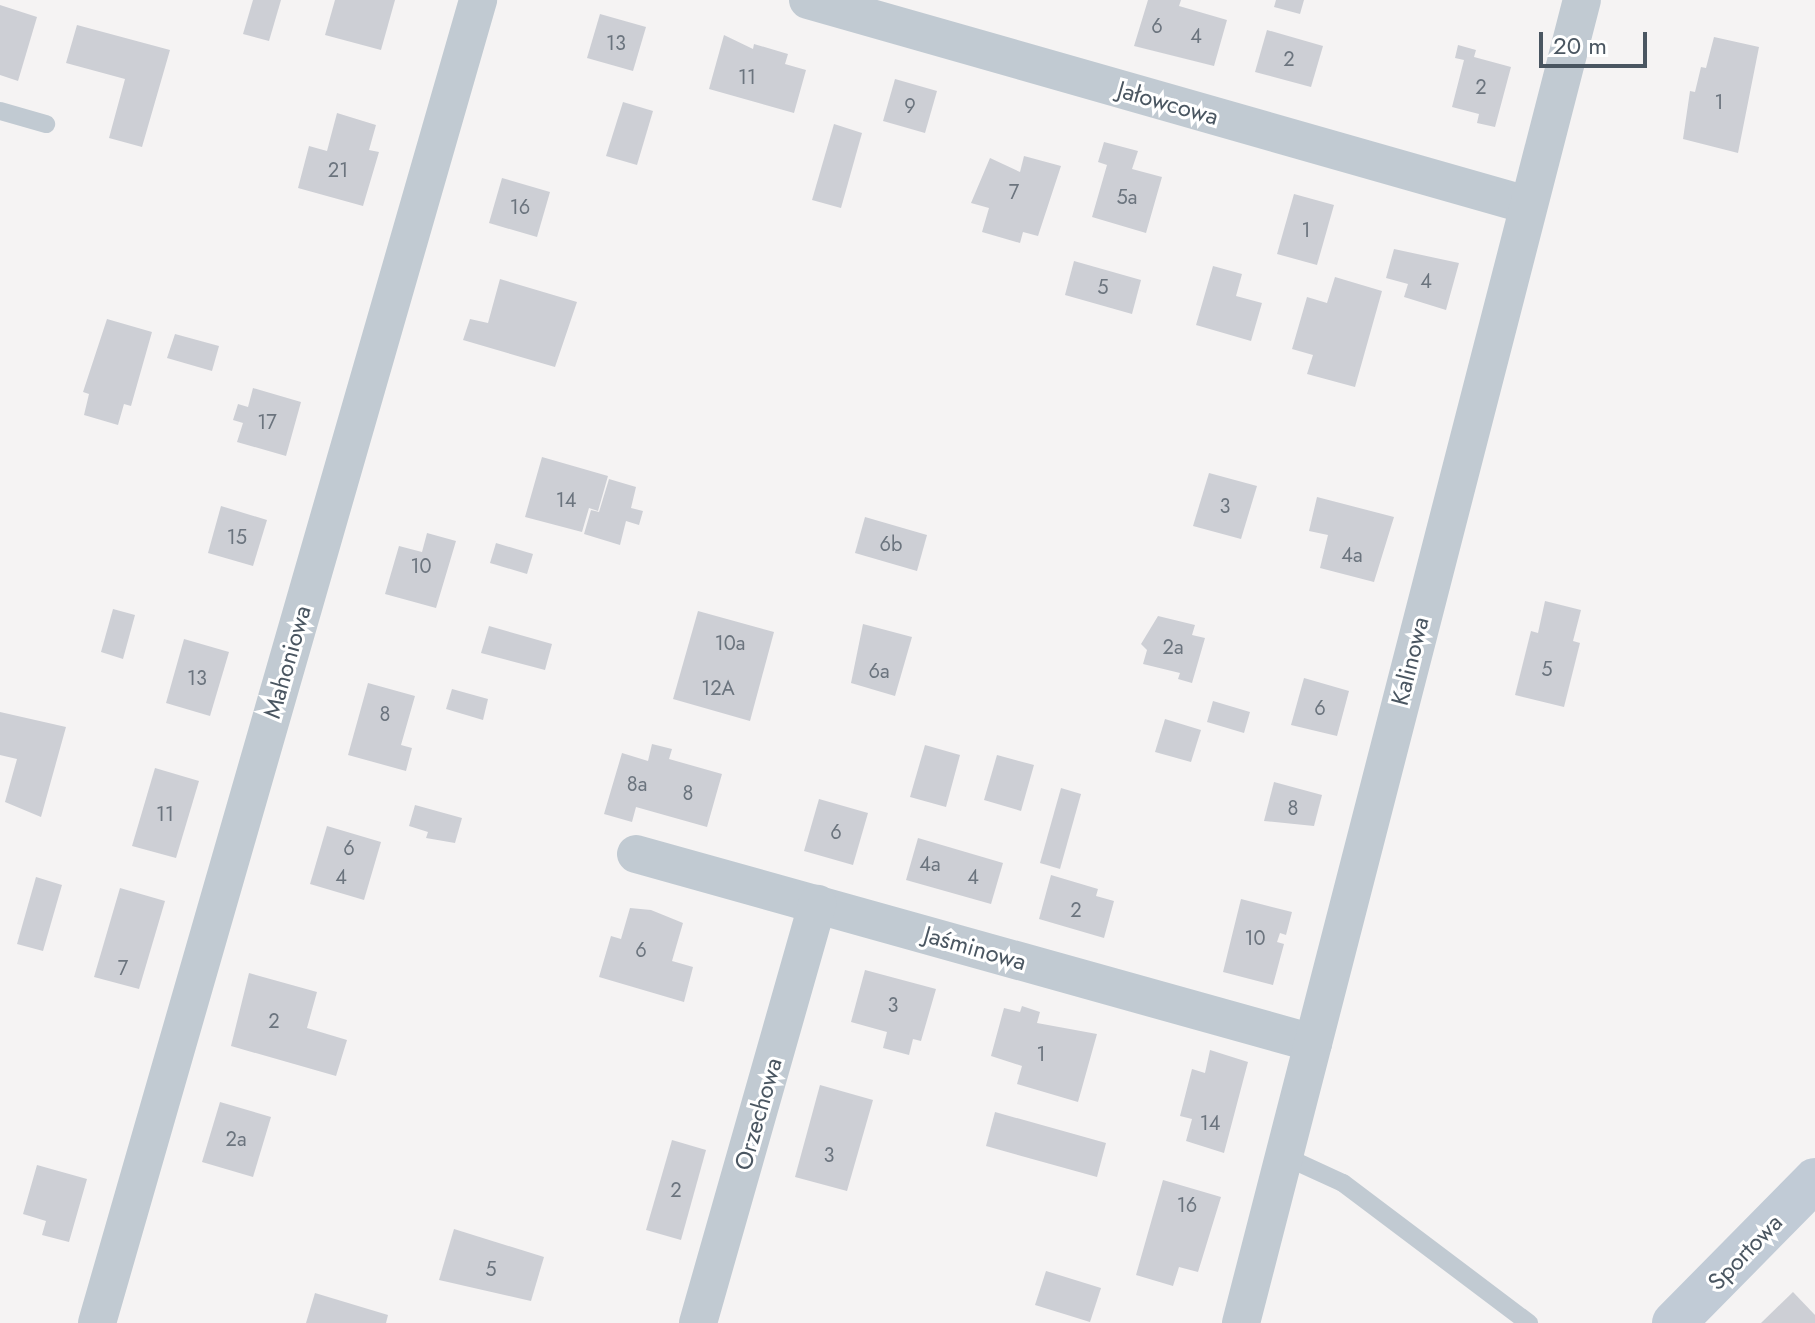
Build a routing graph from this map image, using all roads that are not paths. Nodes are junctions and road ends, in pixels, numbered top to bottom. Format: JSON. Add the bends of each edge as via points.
{"nodes":[{"id":1,"x":478,"y":0,"type":"edge"},
{"id":2,"x":808,"y":0,"type":"edge"},
{"id":3,"x":1582,"y":0,"type":"edge"},
{"id":4,"x":0,"y":111,"type":"edge"},
{"id":5,"x":46,"y":124,"type":"dead end"},
{"id":6,"x":1527,"y":205,"type":"junction"},
{"id":7,"x":636,"y":854,"type":"dead end"},
{"id":8,"x":817,"y":904,"type":"junction"},
{"id":9,"x":1313,"y":1043,"type":"junction"},
{"id":10,"x":1284,"y":1156,"type":"junction"},
{"id":11,"x":1815,"y":1180,"type":"edge"},
{"id":12,"x":97,"y":1323,"type":"edge"},
{"id":13,"x":698,"y":1323,"type":"edge"},
{"id":14,"x":1241,"y":1323,"type":"edge"},
{"id":15,"x":1529,"y":1323,"type":"edge"},
{"id":16,"x":1674,"y":1323,"type":"edge"}],
"edges":[{"from":1,"to":12,"type":"street","name":"Mahoniowa"},
{"from":2,"to":6,"type":"street","name":"Jałowcowa"},
{"from":3,"to":6,"type":"street","name":"Kalinowa"},
{"from":4,"to":5,"type":"lane"},
{"from":6,"to":9,"type":"street","name":"Kalinowa"},
{"from":7,"to":8,"type":"street","name":"Jaśminowa"},
{"from":8,"to":9,"type":"street","name":"Jaśminowa"},
{"from":8,"to":13,"type":"street","name":"Orzechowa"},
{"from":9,"to":10,"type":"street","name":"Kalinowa"},
{"from":10,"to":14,"type":"street","name":"Kalinowa"},
{"from":10,"to":15,"type":"lane","via":[[1343,1183]]},
{"from":11,"to":16,"type":"street","name":"Sportowa"}]}
